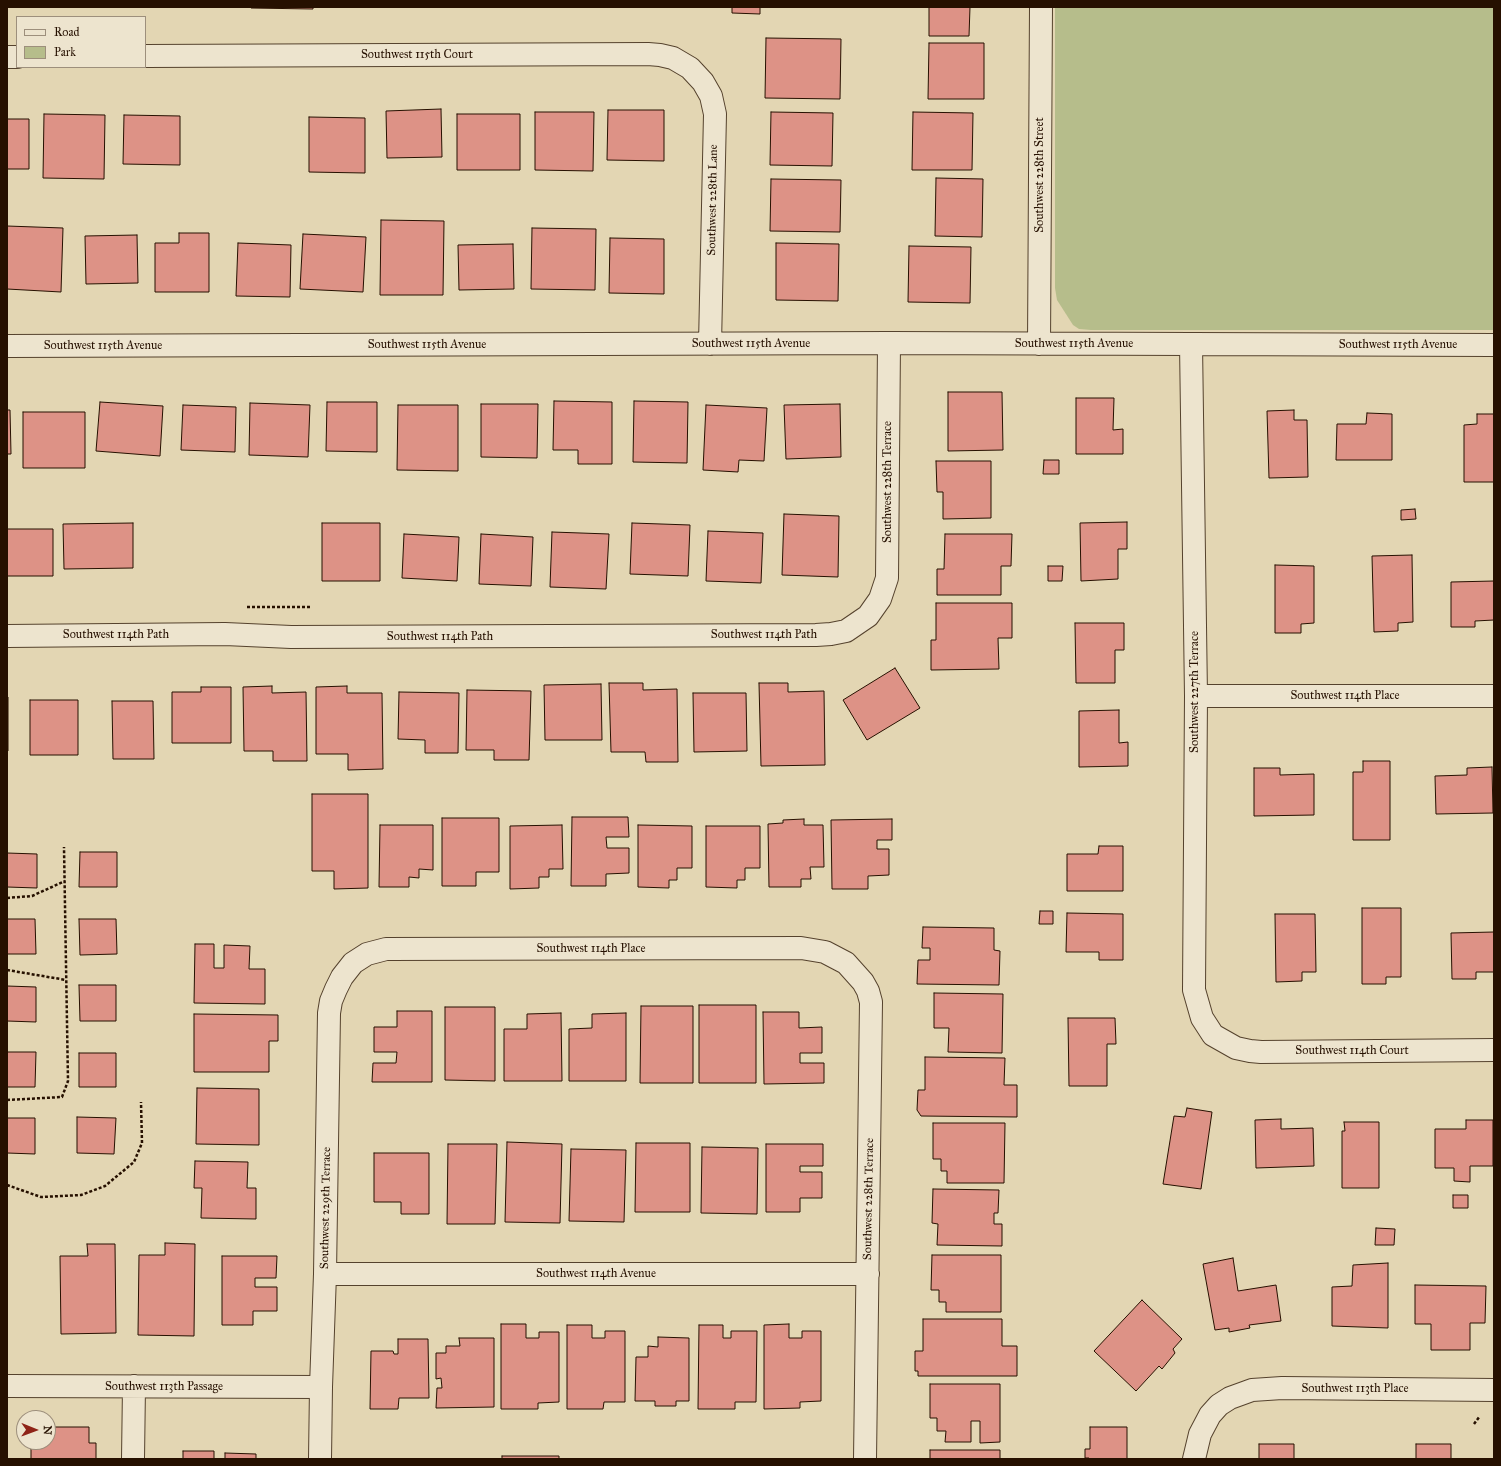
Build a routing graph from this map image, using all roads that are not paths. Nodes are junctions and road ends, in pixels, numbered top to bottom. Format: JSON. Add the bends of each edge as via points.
{"nodes":[{"id":1,"x":1041,"y":7,"type":"edge"},
{"id":2,"x":146,"y":56,"type":"edge"},
{"id":3,"x":686,"y":65,"type":"joint"},
{"id":4,"x":889,"y":343,"type":"junction"},
{"id":5,"x":710,"y":344,"type":"junction"},
{"id":6,"x":1039,"y":344,"type":"junction"},
{"id":7,"x":1191,"y":344,"type":"junction"},
{"id":8,"x":1494,"y":345,"type":"edge"},
{"id":9,"x":7,"y":346,"type":"edge"},
{"id":10,"x":868,"y":616,"type":"joint"},
{"id":11,"x":7,"y":636,"type":"edge"},
{"id":12,"x":1196,"y":696,"type":"junction"},
{"id":13,"x":1494,"y":696,"type":"edge"},
{"id":14,"x":832,"y":955,"type":"joint"},
{"id":15,"x":353,"y":963,"type":"joint"},
{"id":16,"x":1213,"y":1035,"type":"joint"},
{"id":17,"x":1494,"y":1050,"type":"edge"},
{"id":18,"x":325,"y":1274,"type":"junction"},
{"id":19,"x":868,"y":1274,"type":"junction"},
{"id":20,"x":7,"y":1386,"type":"edge"},
{"id":21,"x":134,"y":1386,"type":"junction"},
{"id":22,"x":321,"y":1387,"type":"junction"},
{"id":23,"x":1494,"y":1390,"type":"edge"},
{"id":24,"x":133,"y":1459,"type":"edge"},
{"id":25,"x":320,"y":1459,"type":"edge"},
{"id":26,"x":865,"y":1459,"type":"edge"},
{"id":27,"x":1194,"y":1459,"type":"edge"}],
"edges":[{"from":1,"to":6,"type":"street","name":"Southwest 228th Street"},
{"from":2,"to":3,"type":"street","name":"Southwest 115th Court","via":[[654,54],[674,58]]},
{"from":3,"to":5,"type":"street","name":"Southwest 228th Lane","via":[[708,89],[715,114]]},
{"from":4,"to":5,"type":"street","name":"Southwest 115th Avenue"},
{"from":4,"to":6,"type":"street","name":"Southwest 115th Avenue"},
{"from":4,"to":10,"type":"street","name":"Southwest 228th Terrace","via":[[887,578],[880,599]]},
{"from":5,"to":9,"type":"street","name":"Southwest 115th Avenue"},
{"from":6,"to":7,"type":"street","name":"Southwest 115th Avenue"},
{"from":7,"to":8,"type":"street","name":"Southwest 115th Avenue"},
{"from":7,"to":12,"type":"street","name":"Southwest 227th Terrace"},
{"from":10,"to":11,"type":"street","name":"Southwest 114th Path","via":[[846,631],[816,635]]},
{"from":12,"to":13,"type":"street","name":"Southwest 114th Place"},
{"from":12,"to":16,"type":"street","name":"Southwest 227th Terrace","via":[[1194,990],[1202,1018]]},
{"from":14,"to":15,"type":"street","name":"Southwest 114th Place","via":[[801,948],[386,949],[367,954]]},
{"from":14,"to":19,"type":"street","name":"Southwest 228th Terrace","via":[[846,963],[863,982],[870,1002]]},
{"from":15,"to":18,"type":"street","name":"Southwest 229th Terrace","via":[[336,989],[329,1013]]},
{"from":16,"to":17,"type":"street","name":"Southwest 114th Court","via":[[1236,1048],[1261,1052]]},
{"from":18,"to":19,"type":"street","name":"Southwest 114th Avenue"},
{"from":18,"to":22,"type":"street","name":"Southwest 229th Terrace"},
{"from":19,"to":26,"type":"street","name":"Southwest 228th Terrace"},
{"from":20,"to":21,"type":"street","name":"Southwest 113th Passage"},
{"from":21,"to":22,"type":"street","name":"Southwest 113th Passage"},
{"from":21,"to":24,"type":"street"},
{"from":22,"to":25,"type":"street","name":"Southwest 229th Terrace"},
{"from":23,"to":27,"type":"street","name":"Southwest 113th Place","via":[[1271,1388],[1243,1393],[1219,1405],[1210,1415],[1197,1443]]}]}
